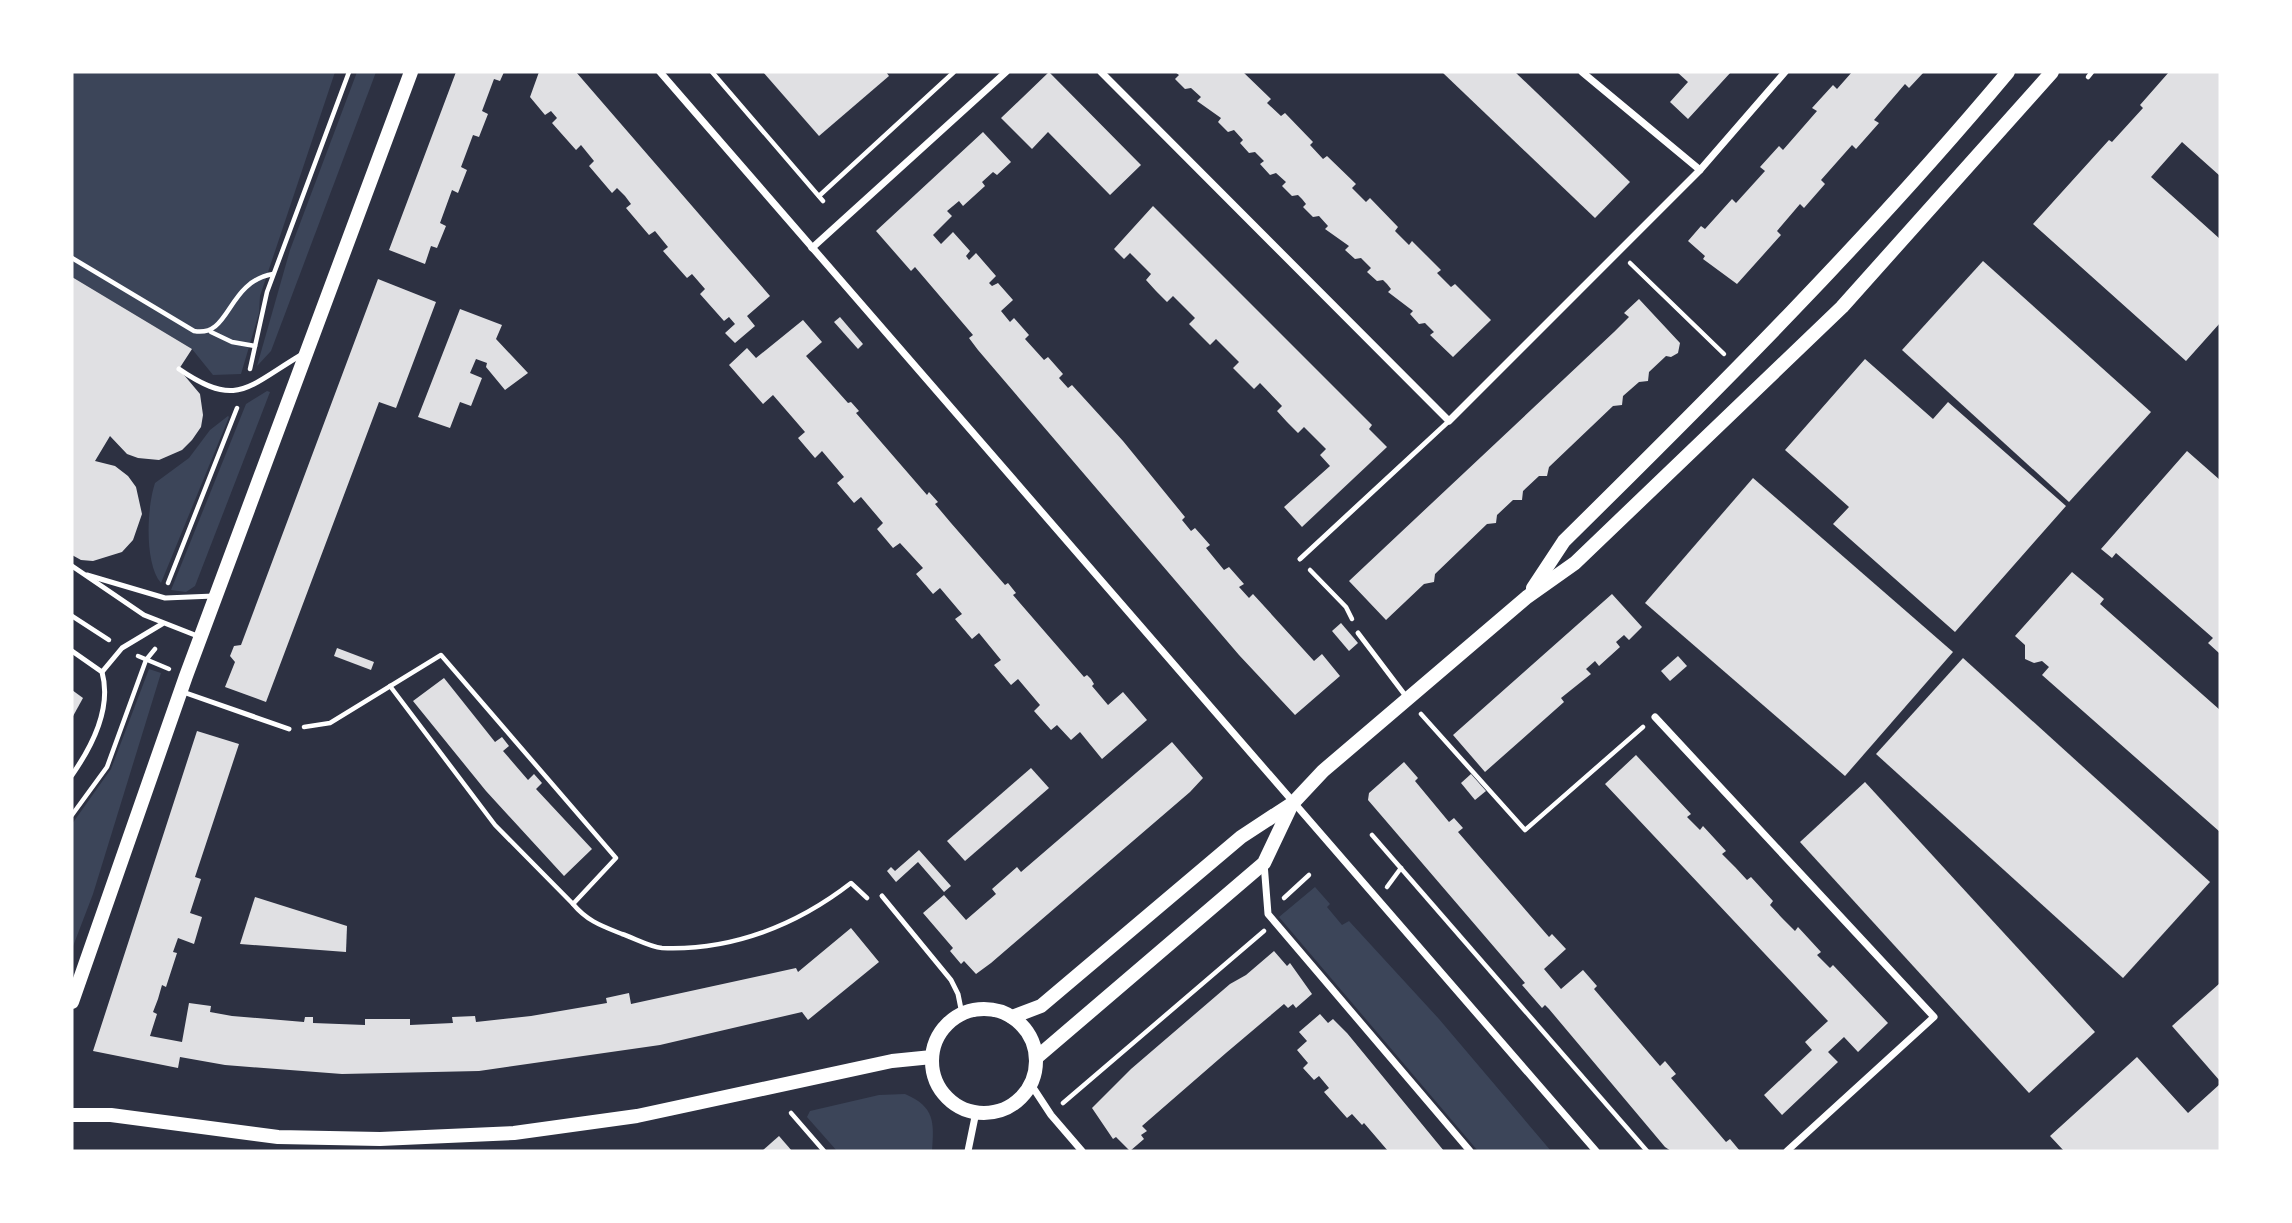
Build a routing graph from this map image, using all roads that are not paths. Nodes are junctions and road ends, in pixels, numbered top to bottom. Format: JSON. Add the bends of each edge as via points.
{"nodes":[{"id":1,"x":411,"y":72,"type":"edge"},
{"id":2,"x":660,"y":72,"type":"edge"},
{"id":3,"x":1006,"y":72,"type":"edge"},
{"id":4,"x":1101,"y":72,"type":"edge"},
{"id":5,"x":1582,"y":72,"type":"edge"},
{"id":6,"x":1785,"y":72,"type":"edge"},
{"id":7,"x":2008,"y":72,"type":"edge"},
{"id":8,"x":2052,"y":72,"type":"edge"},
{"id":9,"x":1700,"y":170,"type":"junction"},
{"id":10,"x":812,"y":248,"type":"junction"},
{"id":11,"x":307,"y":352,"type":"junction"},
{"id":12,"x":179,"y":369,"type":"dead end"},
{"id":13,"x":1449,"y":421,"type":"junction"},
{"id":14,"x":1300,"y":559,"type":"road end"},
{"id":15,"x":72,"y":566,"type":"edge"},
{"id":16,"x":84,"y":574,"type":"junction"},
{"id":17,"x":216,"y":596,"type":"junction"},
{"id":18,"x":1527,"y":597,"type":"junction"},
{"id":19,"x":162,"y":624,"type":"junction"},
{"id":20,"x":1358,"y":633,"type":"road end"},
{"id":21,"x":200,"y":637,"type":"junction"},
{"id":22,"x":72,"y":651,"type":"edge"},
{"id":23,"x":102,"y":672,"type":"junction"},
{"id":24,"x":180,"y":691,"type":"junction"},
{"id":25,"x":1408,"y":699,"type":"junction"},
{"id":26,"x":1655,"y":717,"type":"road end"},
{"id":27,"x":289,"y":729,"type":"road end"},
{"id":28,"x":72,"y":775,"type":"edge"},
{"id":29,"x":1293,"y":803,"type":"junction"},
{"id":30,"x":1264,"y":863,"type":"junction"},
{"id":31,"x":882,"y":896,"type":"road end"},
{"id":32,"x":73,"y":997,"type":"edge"},
{"id":33,"x":962,"y":1014,"type":"junction"},
{"id":34,"x":1012,"y":1017,"type":"junction"},
{"id":35,"x":932,"y":1057,"type":"junction"},
{"id":36,"x":1036,"y":1058,"type":"junction"},
{"id":37,"x":1030,"y":1083,"type":"junction"},
{"id":38,"x":976,"y":1112,"type":"junction"},
{"id":39,"x":72,"y":1115,"type":"edge"},
{"id":40,"x":968,"y":1151,"type":"edge"},
{"id":41,"x":1082,"y":1151,"type":"edge"},
{"id":42,"x":1470,"y":1151,"type":"edge"},
{"id":43,"x":1596,"y":1151,"type":"edge"},
{"id":44,"x":1787,"y":1151,"type":"edge"}],
"edges":[{"from":1,"to":11,"type":"main road"},
{"from":2,"to":10,"type":"street"},
{"from":3,"to":10,"type":"street"},
{"from":4,"to":13,"type":"street"},
{"from":5,"to":9,"type":"street"},
{"from":6,"to":9,"type":"street"},
{"from":7,"to":18,"type":"main road","via":[[1837,267],[1564,541]]},
{"from":8,"to":18,"type":"main road","via":[[1842,307],[1575,563]]},
{"from":9,"to":13,"type":"street"},
{"from":10,"to":29,"type":"street"},
{"from":11,"to":12,"type":"lane","via":[[234,393],[212,389]]},
{"from":11,"to":17,"type":"main road"},
{"from":13,"to":14,"type":"lane"},
{"from":15,"to":16,"type":"lane"},
{"from":16,"to":17,"type":"lane","via":[[165,598]]},
{"from":16,"to":19,"type":"lane"},
{"from":17,"to":21,"type":"main road"},
{"from":18,"to":25,"type":"main road"},
{"from":19,"to":21,"type":"lane"},
{"from":19,"to":23,"type":"lane","via":[[122,649]]},
{"from":20,"to":25,"type":"lane"},
{"from":21,"to":24,"type":"main road"},
{"from":22,"to":23,"type":"lane"},
{"from":23,"to":28,"type":"lane","via":[[107,690],[104,711]]},
{"from":24,"to":27,"type":"lane"},
{"from":24,"to":32,"type":"main road"},
{"from":25,"to":29,"type":"main road","via":[[1323,771]]},
{"from":26,"to":44,"type":"street","via":[[1934,1017]]},
{"from":29,"to":30,"type":"main road"},
{"from":29,"to":34,"type":"main road","via":[[1241,837],[1041,1006]]},
{"from":29,"to":43,"type":"street"},
{"from":30,"to":36,"type":"main road"},
{"from":30,"to":42,"type":"street","via":[[1268,914]]},
{"from":31,"to":33,"type":"lane","via":[[951,980]]},
{"from":33,"to":34,"type":"main road","via":[[989,1009]]},
{"from":33,"to":35,"type":"main road","via":[[947,1025]]},
{"from":34,"to":36,"type":"main road","via":[[1032,1041]]},
{"from":35,"to":38,"type":"main road","via":[[933,1072],[944,1095]]},
{"from":35,"to":39,"type":"main road","via":[[892,1060],[637,1116],[514,1133],[380,1139],[278,1137],[111,1115]]},
{"from":36,"to":37,"type":"main road"},
{"from":37,"to":38,"type":"main road","via":[[1009,1106]]},
{"from":37,"to":41,"type":"street"},
{"from":38,"to":40,"type":"street"}]}
